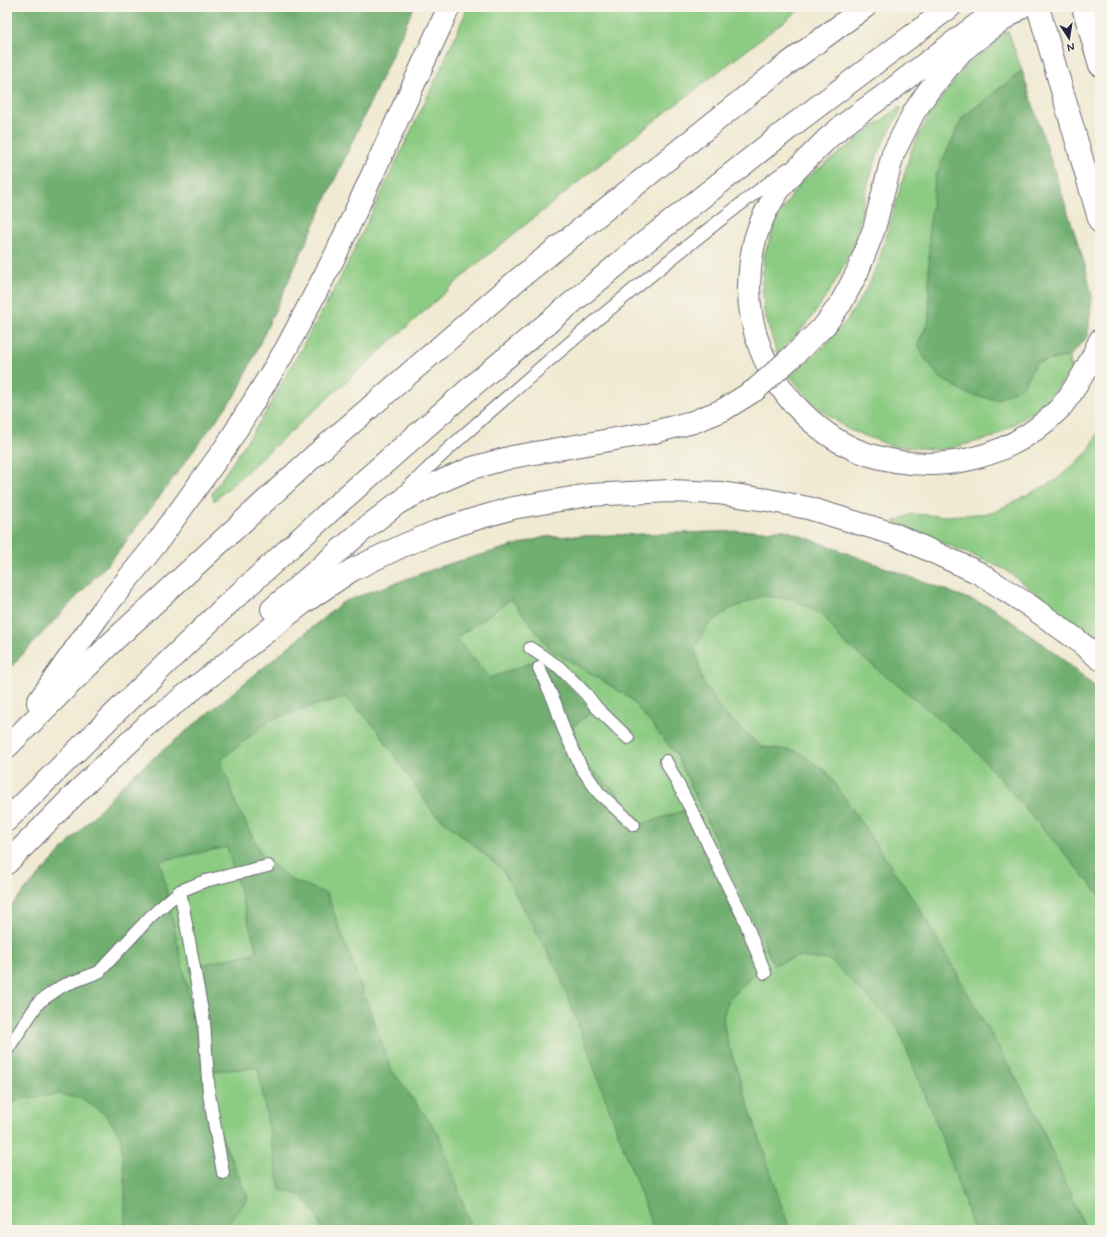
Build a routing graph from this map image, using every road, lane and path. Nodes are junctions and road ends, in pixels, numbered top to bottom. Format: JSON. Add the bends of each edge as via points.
{"nodes":[{"id":1,"x":449,"y":7,"type":"edge"},
{"id":2,"x":840,"y":7,"type":"edge"},
{"id":3,"x":865,"y":7,"type":"edge"},
{"id":4,"x":950,"y":7,"type":"edge"},
{"id":5,"x":1001,"y":7,"type":"edge"},
{"id":6,"x":1021,"y":7,"type":"edge"},
{"id":7,"x":1083,"y":7,"type":"edge"},
{"id":8,"x":1040,"y":12,"type":"edge"},
{"id":9,"x":1100,"y":65,"type":"edge"},
{"id":10,"x":778,"y":71,"type":"junction"},
{"id":11,"x":829,"y":138,"type":"junction"},
{"id":12,"x":1100,"y":222,"type":"edge"},
{"id":13,"x":1100,"y":340,"type":"edge"},
{"id":14,"x":362,"y":531,"type":"junction"},
{"id":15,"x":530,"y":648,"type":"dead end"},
{"id":16,"x":1100,"y":658,"type":"edge"},
{"id":17,"x":539,"y":668,"type":"dead end"},
{"id":18,"x":146,"y":726,"type":"junction"},
{"id":19,"x":628,"y":738,"type":"dead end"},
{"id":20,"x":7,"y":746,"type":"edge"},
{"id":21,"x":666,"y":761,"type":"dead end"},
{"id":22,"x":7,"y":820,"type":"edge"},
{"id":23,"x":634,"y":825,"type":"dead end"},
{"id":24,"x":7,"y":863,"type":"edge"},
{"id":25,"x":268,"y":866,"type":"dead end"},
{"id":26,"x":180,"y":891,"type":"junction"},
{"id":27,"x":766,"y":973,"type":"dead end"},
{"id":28,"x":7,"y":1050,"type":"edge"},
{"id":29,"x":223,"y":1173,"type":"dead end"}],
"edges":[{"from":1,"to":20,"type":"highway","via":[[336,254],[286,349],[227,445],[156,544],[102,611]]},
{"from":2,"to":10,"type":"highway"},
{"from":3,"to":10,"type":"highway"},
{"from":4,"to":22,"type":"highway","via":[[797,122],[641,246],[477,382],[228,604]]},
{"from":5,"to":11,"type":"highway"},
{"from":6,"to":14,"type":"highway","bridge":true,"via":[[962,51],[929,90],[914,112],[893,154],[874,229],[841,303],[825,325],[755,390],[723,410],[693,422],[650,433],[512,457],[472,468],[398,503]]},
{"from":7,"to":9,"type":"highway"},
{"from":8,"to":12,"type":"highway"},
{"from":10,"to":20,"type":"highway","via":[[516,281],[314,456],[110,644]]},
{"from":11,"to":13,"type":"highway","via":[[791,175],[765,213],[756,232],[750,264],[749,297],[758,344],[770,371],[806,417],[822,429],[866,454],[901,462],[931,464],[985,456],[1015,443],[1060,409],[1082,378]]},
{"from":11,"to":14,"type":"lane","via":[[669,260],[619,302],[480,421]]},
{"from":14,"to":18,"type":"highway","via":[[258,622]]},
{"from":15,"to":19,"type":"lane","via":[[558,667]]},
{"from":16,"to":18,"type":"highway","via":[[1030,606],[979,574],[874,527],[808,508],[718,493],[670,491],[589,495],[513,508],[475,519],[438,531],[352,570],[303,603]]},
{"from":17,"to":23,"type":"lane","via":[[581,767],[599,793]]},
{"from":18,"to":24,"type":"highway"},
{"from":21,"to":27,"type":"lane","via":[[744,918]]},
{"from":25,"to":26,"type":"lane","via":[[205,881]]},
{"from":26,"to":28,"type":"lane","via":[[151,916],[98,972],[62,986],[39,1002]]},
{"from":26,"to":29,"type":"lane","via":[[204,1022],[209,1094]]}]}
